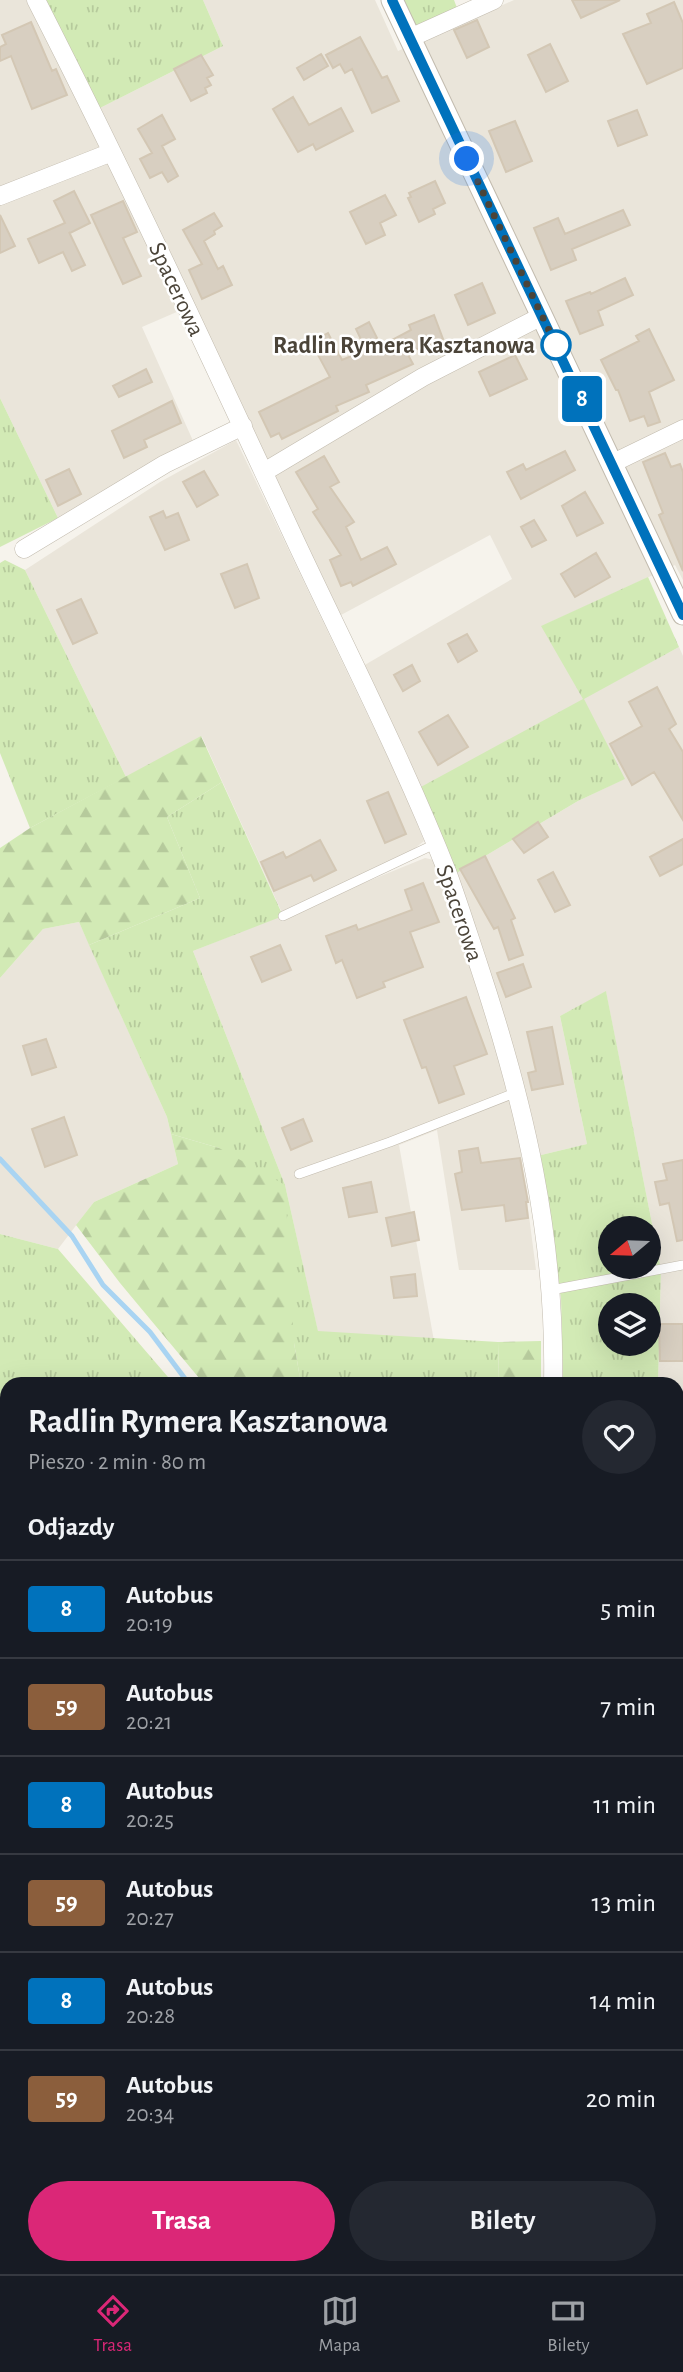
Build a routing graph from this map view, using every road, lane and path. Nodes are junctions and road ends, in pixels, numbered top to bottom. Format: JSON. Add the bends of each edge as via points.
{"nodes":[{"id":1,"x":36,"y":0,"type":"edge"},
{"id":2,"x":393,"y":0,"type":"edge"},
{"id":3,"x":494,"y":0,"type":"edge"},
{"id":4,"x":410,"y":38,"type":"junction"},
{"id":5,"x":112,"y":152,"type":"junction"},
{"id":6,"x":0,"y":196,"type":"edge"},
{"id":7,"x":542,"y":316,"type":"junction"},
{"id":8,"x":243,"y":426,"type":"junction"},
{"id":9,"x":683,"y":429,"type":"edge"},
{"id":10,"x":613,"y":463,"type":"junction"},
{"id":11,"x":264,"y":472,"type":"junction"},
{"id":12,"x":24,"y":549,"type":"dead end"},
{"id":13,"x":683,"y":614,"type":"edge"},
{"id":14,"x":435,"y":844,"type":"junction"},
{"id":15,"x":283,"y":916,"type":"dead end"},
{"id":16,"x":518,"y":1091,"type":"junction"},
{"id":17,"x":299,"y":1174,"type":"dead end"},
{"id":18,"x":683,"y":1265,"type":"edge"},
{"id":19,"x":551,"y":1290,"type":"junction"},
{"id":20,"x":553,"y":1377,"type":"edge"}],
"edges":[{"from":1,"to":5,"type":"street","name":"Spacerowa"},
{"from":2,"to":4,"type":"street"},
{"from":3,"to":4,"type":"street"},
{"from":4,"to":7,"type":"street"},
{"from":5,"to":6,"type":"street"},
{"from":5,"to":8,"type":"street","name":"Spacerowa"},
{"from":7,"to":10,"type":"street"},
{"from":7,"to":11,"type":"street","via":[[423,377]]},
{"from":8,"to":11,"type":"street","name":"Spacerowa"},
{"from":8,"to":12,"type":"street","via":[[165,464]]},
{"from":9,"to":10,"type":"street"},
{"from":10,"to":13,"type":"street"},
{"from":11,"to":14,"type":"street","name":"Spacerowa"},
{"from":14,"to":15,"type":"lane"},
{"from":14,"to":16,"type":"street","name":"Spacerowa"},
{"from":16,"to":17,"type":"lane"},
{"from":16,"to":19,"type":"street","name":"Spacerowa","via":[[544,1220]]},
{"from":18,"to":19,"type":"lane"},
{"from":19,"to":20,"type":"street","name":"Spacerowa"}]}
